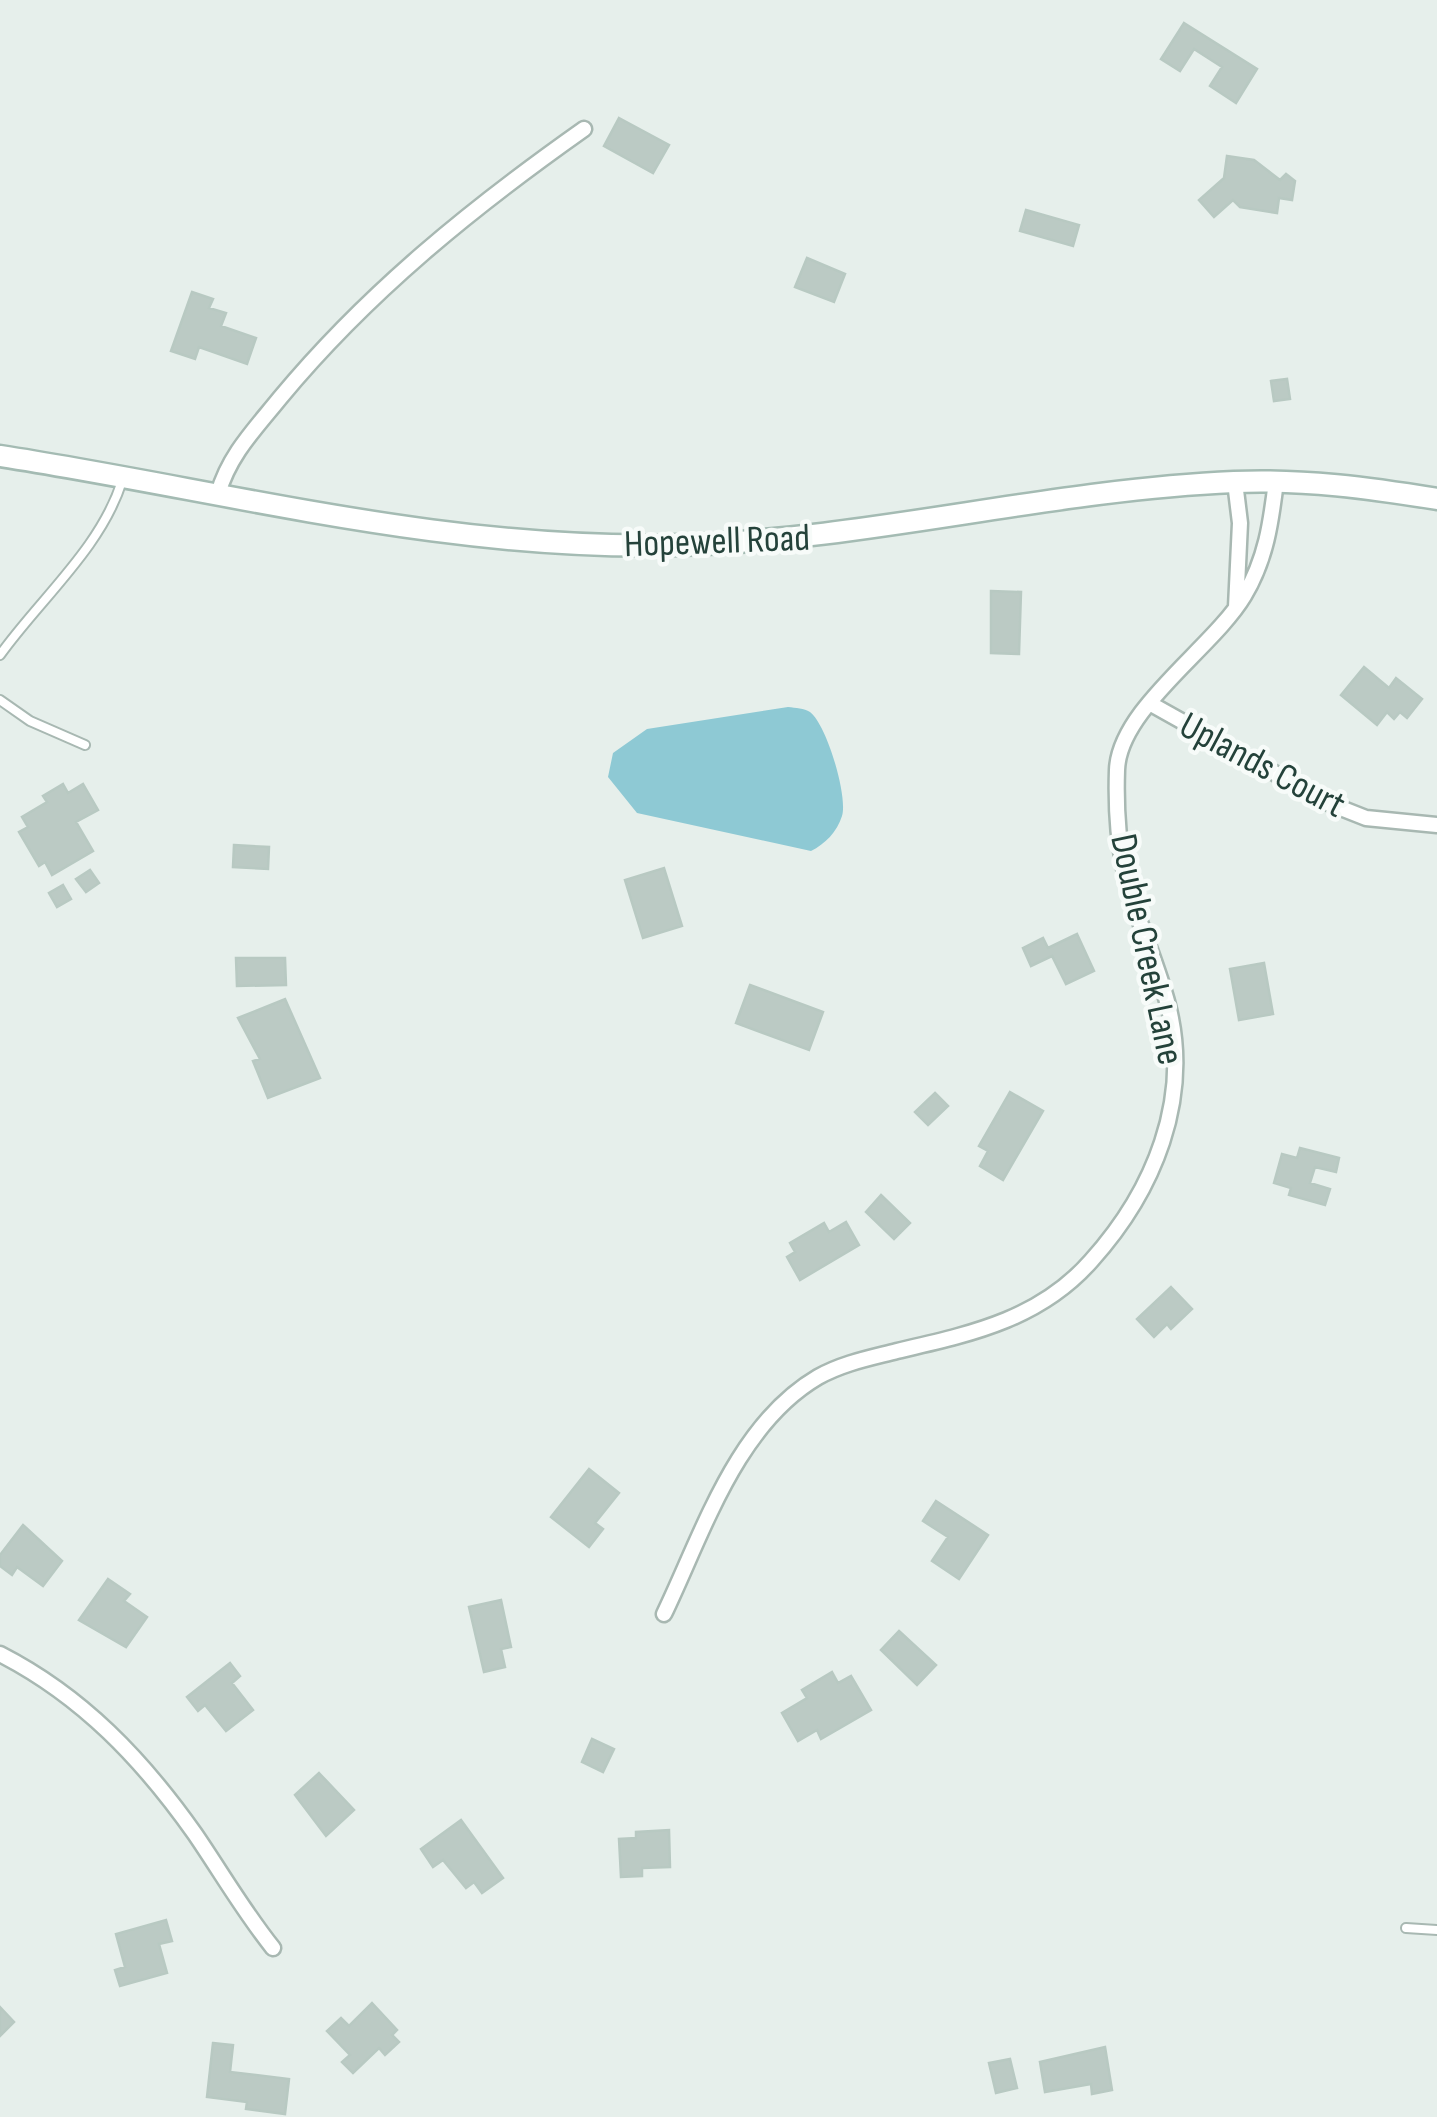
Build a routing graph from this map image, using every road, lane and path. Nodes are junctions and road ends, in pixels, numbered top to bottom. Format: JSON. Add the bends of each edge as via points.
{"nodes":[{"id":1,"x":584,"y":129,"type":"dead end"},
{"id":2,"x":0,"y":456,"type":"edge"},
{"id":3,"x":123,"y":476,"type":"junction"},
{"id":4,"x":1276,"y":481,"type":"junction"},
{"id":5,"x":1235,"y":482,"type":"junction"},
{"id":6,"x":218,"y":494,"type":"junction"},
{"id":7,"x":1437,"y":499,"type":"edge"},
{"id":8,"x":1236,"y":606,"type":"junction"},
{"id":9,"x":0,"y":656,"type":"edge"},
{"id":10,"x":0,"y":700,"type":"edge"},
{"id":11,"x":1151,"y":704,"type":"junction"},
{"id":12,"x":85,"y":745,"type":"dead end"},
{"id":13,"x":1437,"y":825,"type":"edge"},
{"id":14,"x":664,"y":1614,"type":"dead end"},
{"id":15,"x":0,"y":1654,"type":"edge"},
{"id":16,"x":1406,"y":1928,"type":"dead end"},
{"id":17,"x":1437,"y":1930,"type":"edge"},
{"id":18,"x":273,"y":1948,"type":"dead end"}],
"edges":[{"from":1,"to":6,"type":"street","via":[[403,267],[236,452]]},
{"from":2,"to":3,"type":"street","name":"Hopewell Road"},
{"from":3,"to":6,"type":"street","name":"Hopewell Road"},
{"from":3,"to":9,"type":"lane","via":[[94,536]]},
{"from":4,"to":5,"type":"street","name":"Hopewell Road"},
{"from":4,"to":7,"type":"street","name":"Hopewell Road"},
{"from":4,"to":8,"type":"street","name":"Double Creek Lane","via":[[1265,554]]},
{"from":5,"to":6,"type":"street","name":"Hopewell Road","via":[[1146,488],[831,535],[679,546],[478,537]]},
{"from":5,"to":8,"type":"street"},
{"from":8,"to":11,"type":"street","name":"Double Creek Lane"},
{"from":10,"to":12,"type":"lane","via":[[30,722]]},
{"from":11,"to":13,"type":"street","name":"Uplands Court","via":[[1328,803],[1366,818]]},
{"from":11,"to":14,"type":"street","name":"Double Creek Lane","via":[[1126,734],[1117,769],[1124,867],[1176,1050],[1170,1118],[1148,1177],[1092,1260],[1037,1307],[982,1332],[848,1363],[793,1396],[738,1460]]},
{"from":15,"to":18,"type":"street","via":[[48,1679],[130,1753]]},
{"from":16,"to":17,"type":"lane"}]}
